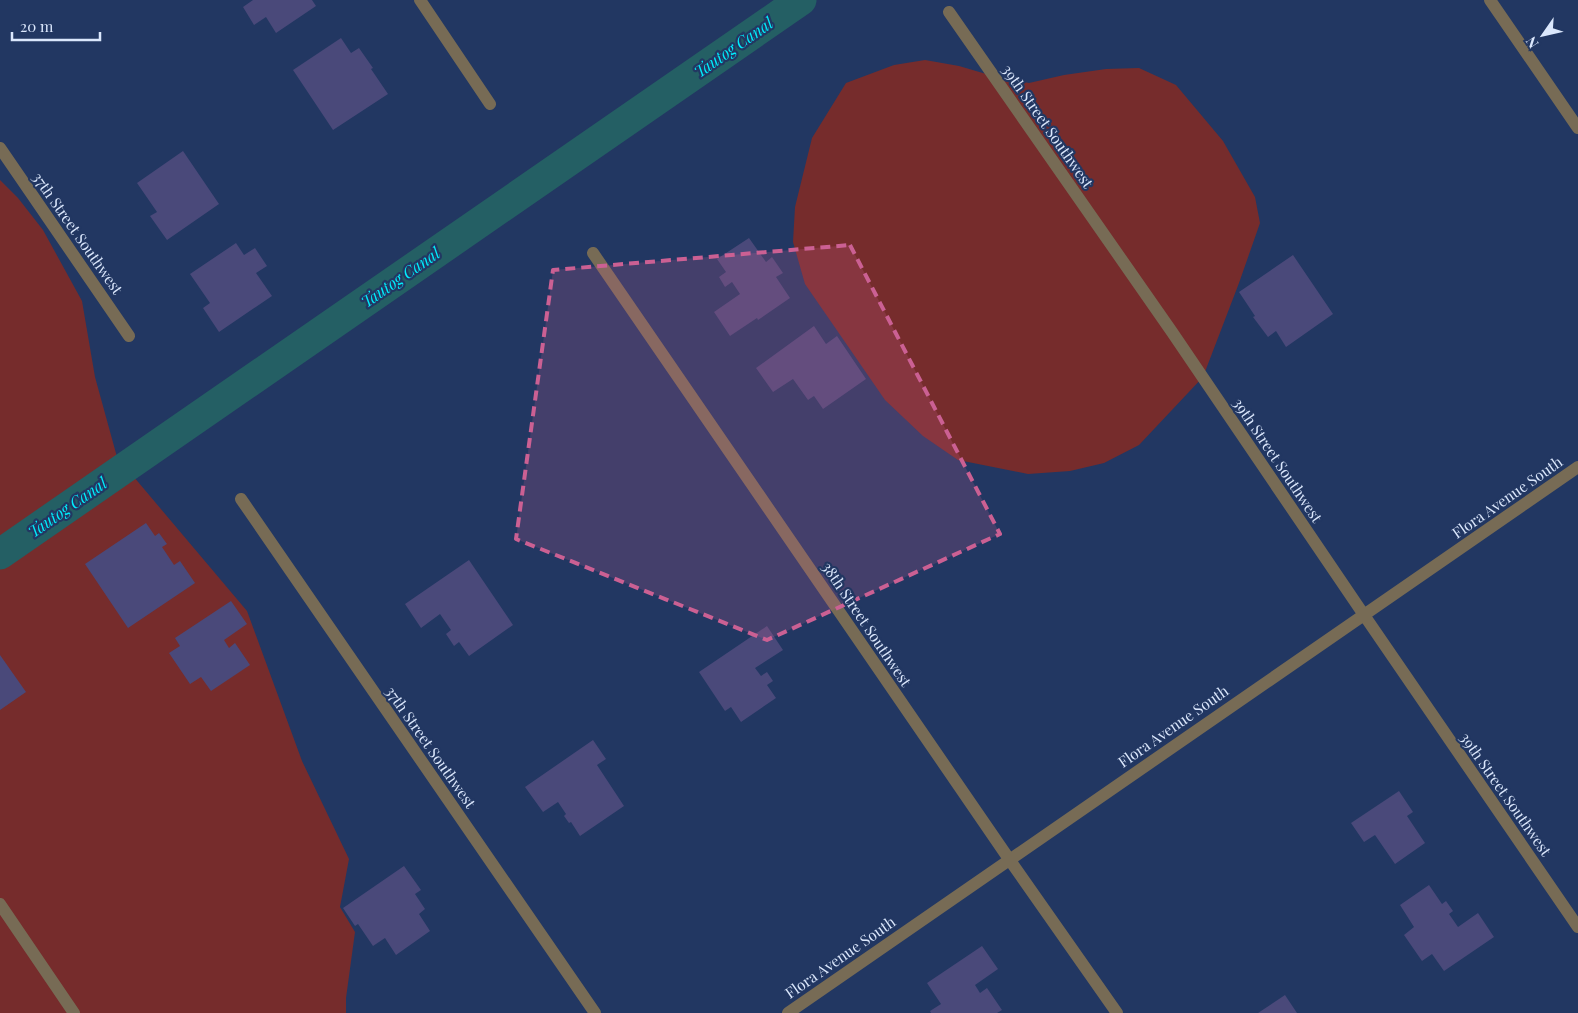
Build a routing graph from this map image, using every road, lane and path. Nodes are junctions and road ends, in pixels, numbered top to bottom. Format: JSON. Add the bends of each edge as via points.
{"nodes":[{"id":1,"x":420,"y":0,"type":"edge"},
{"id":2,"x":1490,"y":0,"type":"edge"},
{"id":3,"x":950,"y":12,"type":"dead end"},
{"id":4,"x":490,"y":104,"type":"dead end"},
{"id":5,"x":1578,"y":128,"type":"edge"},
{"id":6,"x":0,"y":148,"type":"edge"},
{"id":7,"x":593,"y":253,"type":"dead end"},
{"id":8,"x":129,"y":336,"type":"dead end"},
{"id":9,"x":1578,"y":468,"type":"edge"},
{"id":10,"x":241,"y":499,"type":"dead end"},
{"id":11,"x":1364,"y":615,"type":"junction"},
{"id":12,"x":1009,"y":859,"type":"junction"},
{"id":13,"x":0,"y":904,"type":"edge"},
{"id":14,"x":1578,"y":927,"type":"edge"},
{"id":15,"x":74,"y":1013,"type":"edge"},
{"id":16,"x":594,"y":1013,"type":"edge"},
{"id":17,"x":788,"y":1013,"type":"edge"},
{"id":18,"x":1117,"y":1013,"type":"edge"}],
"edges":[{"from":1,"to":4,"type":"street"},
{"from":2,"to":5,"type":"street"},
{"from":3,"to":11,"type":"street","name":"39th Street Southwest"},
{"from":6,"to":8,"type":"street","name":"37th Street Southwest"},
{"from":7,"to":12,"type":"street","name":"38th Street Southwest"},
{"from":9,"to":11,"type":"street","name":"Flora Avenue South"},
{"from":10,"to":16,"type":"street","name":"37th Street Southwest"},
{"from":11,"to":12,"type":"street","name":"Flora Avenue South"},
{"from":11,"to":14,"type":"street","name":"39th Street Southwest"},
{"from":12,"to":17,"type":"street","name":"Flora Avenue South"},
{"from":12,"to":18,"type":"street","name":"38th Street Southwest"},
{"from":13,"to":15,"type":"street"}]}
